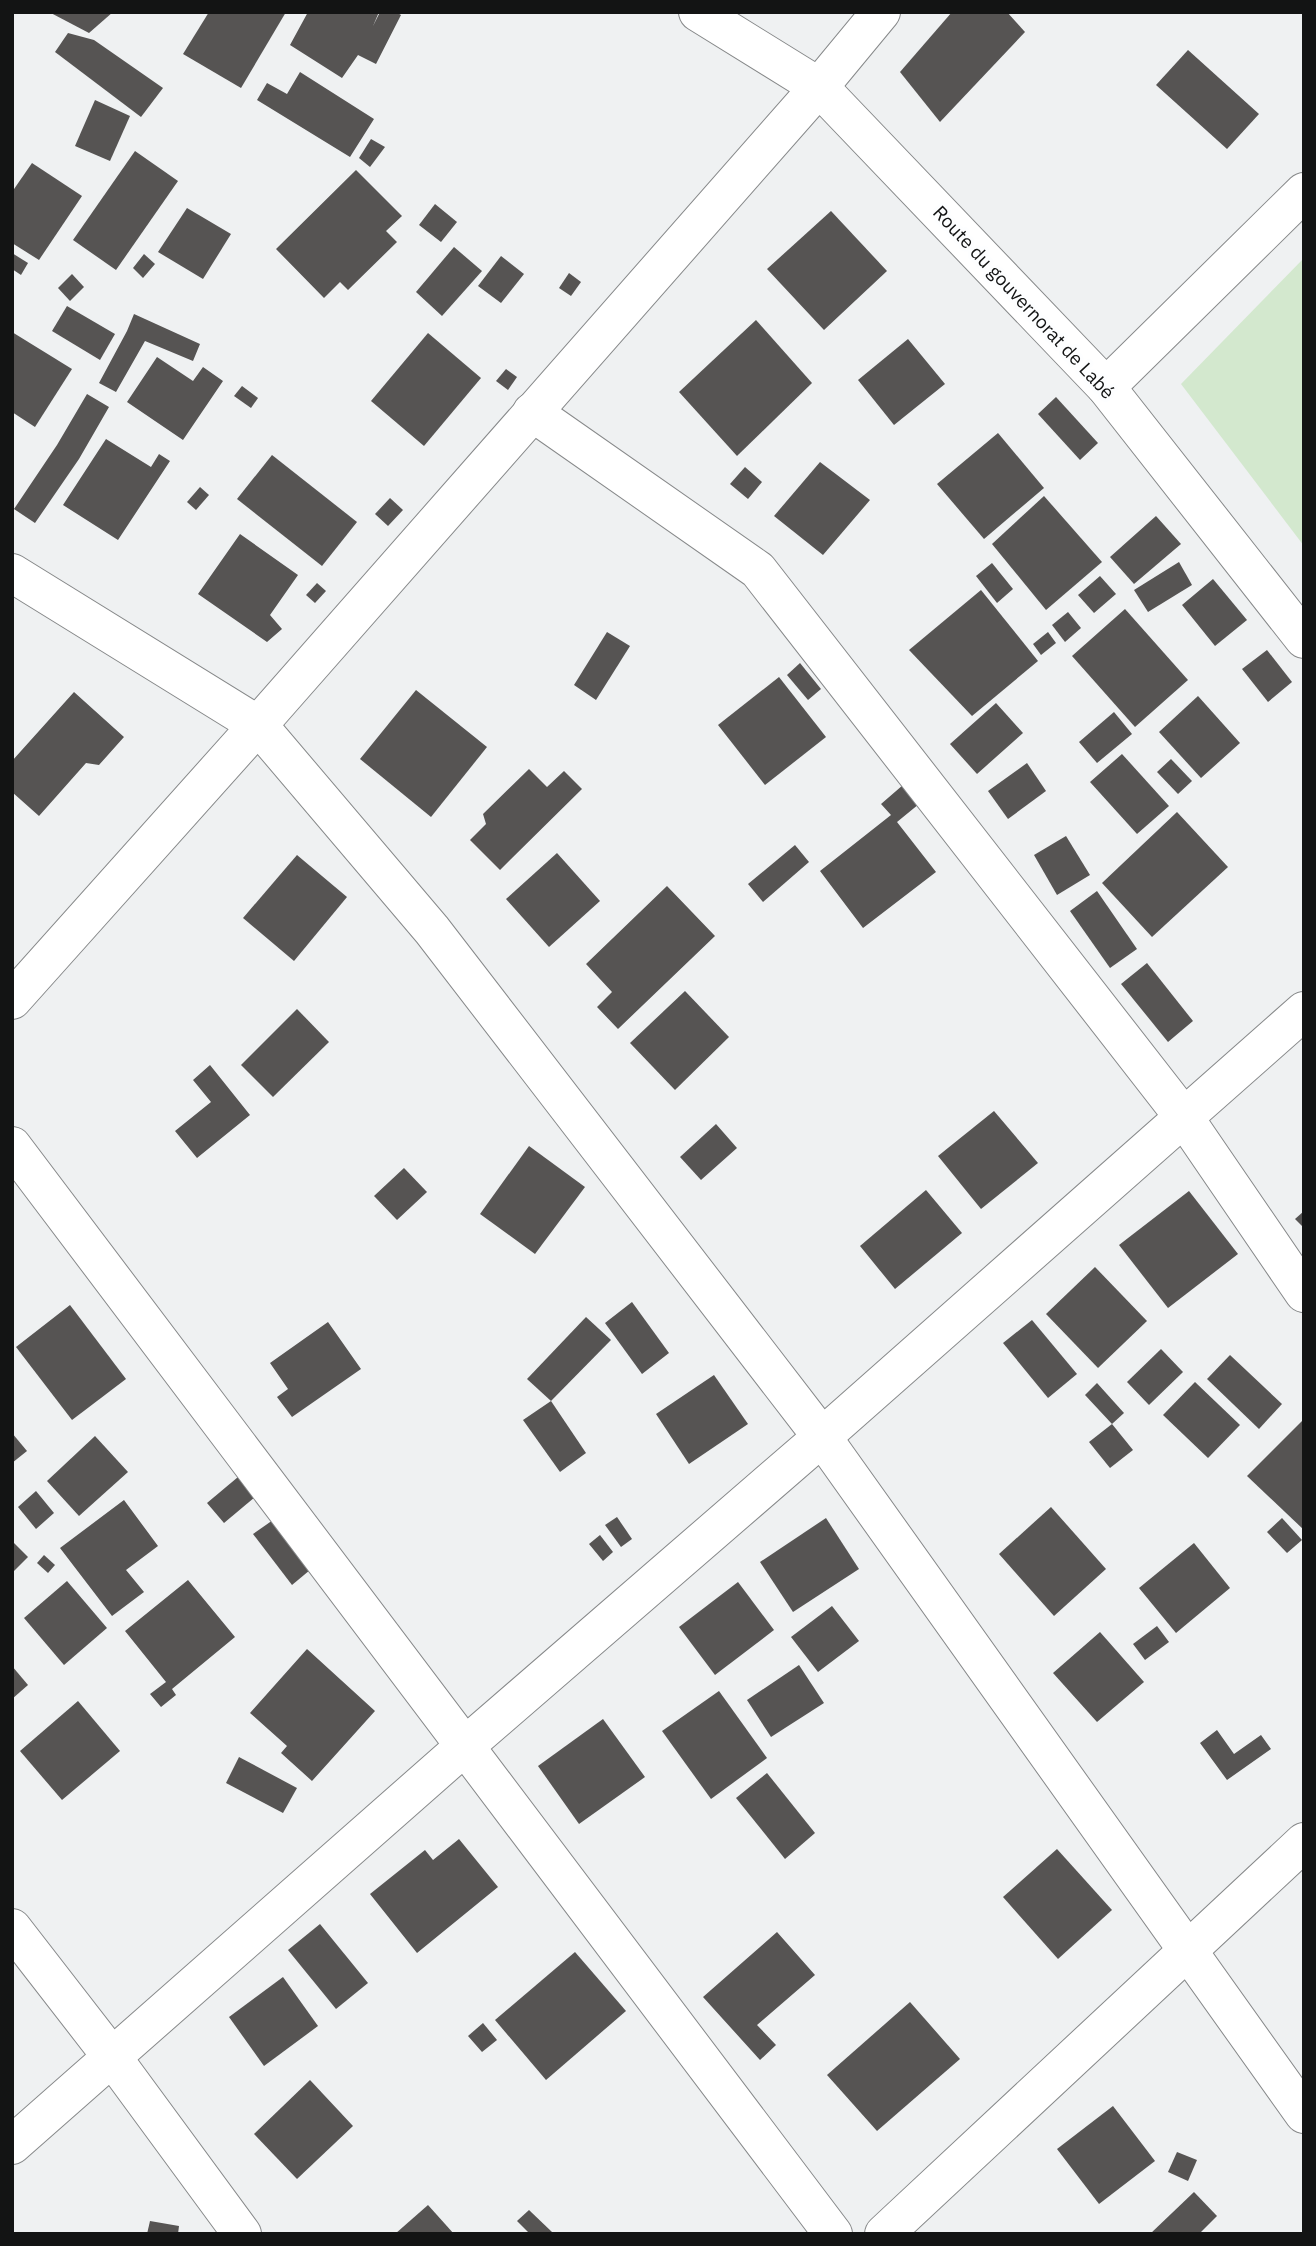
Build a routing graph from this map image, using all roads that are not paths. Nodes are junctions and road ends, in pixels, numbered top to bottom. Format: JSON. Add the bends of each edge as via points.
{"nodes":[{"id":1,"x":698,"y":12,"type":"edge"},
{"id":2,"x":881,"y":12,"type":"edge"},
{"id":3,"x":819,"y":87,"type":"junction"},
{"id":4,"x":1304,"y":192,"type":"edge"},
{"id":5,"x":1106,"y":387,"type":"junction"},
{"id":6,"x":532,"y":412,"type":"junction"},
{"id":7,"x":12,"y":573,"type":"edge"},
{"id":8,"x":1304,"y":639,"type":"edge"},
{"id":9,"x":258,"y":725,"type":"junction"},
{"id":10,"x":12,"y":1000,"type":"edge"},
{"id":11,"x":1304,"y":1011,"type":"edge"},
{"id":12,"x":1183,"y":1116,"type":"junction"},
{"id":13,"x":12,"y":1146,"type":"edge"},
{"id":14,"x":1304,"y":1293,"type":"edge"},
{"id":15,"x":822,"y":1437,"type":"junction"},
{"id":16,"x":465,"y":1746,"type":"junction"},
{"id":17,"x":1304,"y":1842,"type":"edge"},
{"id":18,"x":12,"y":1928,"type":"edge"},
{"id":19,"x":1187,"y":1950,"type":"junction"},
{"id":20,"x":112,"y":2057,"type":"junction"},
{"id":21,"x":1304,"y":2114,"type":"edge"},
{"id":22,"x":12,"y":2145,"type":"edge"},
{"id":23,"x":242,"y":2234,"type":"edge"},
{"id":24,"x":833,"y":2234,"type":"edge"},
{"id":25,"x":884,"y":2234,"type":"edge"}],
"edges":[{"from":1,"to":3,"type":"street","name":"Route du gouvernorat de Labé"},
{"from":2,"to":3,"type":"street"},
{"from":3,"to":5,"type":"street","name":"Route du gouvernorat de Labé"},
{"from":3,"to":6,"type":"street"},
{"from":4,"to":5,"type":"street"},
{"from":5,"to":8,"type":"street","name":"Route du gouvernorat de Labé"},
{"from":6,"to":9,"type":"street"},
{"from":6,"to":12,"type":"street","via":[[758,570]]},
{"from":7,"to":9,"type":"street"},
{"from":9,"to":10,"type":"street"},
{"from":9,"to":15,"type":"street","via":[[432,930]]},
{"from":11,"to":12,"type":"street"},
{"from":12,"to":14,"type":"street"},
{"from":12,"to":15,"type":"street"},
{"from":13,"to":16,"type":"street"},
{"from":15,"to":16,"type":"street"},
{"from":15,"to":19,"type":"street"},
{"from":16,"to":20,"type":"street"},
{"from":16,"to":24,"type":"street"},
{"from":17,"to":19,"type":"street"},
{"from":18,"to":20,"type":"street"},
{"from":19,"to":21,"type":"street"},
{"from":19,"to":25,"type":"street"},
{"from":20,"to":22,"type":"street"},
{"from":20,"to":23,"type":"street"}]}
